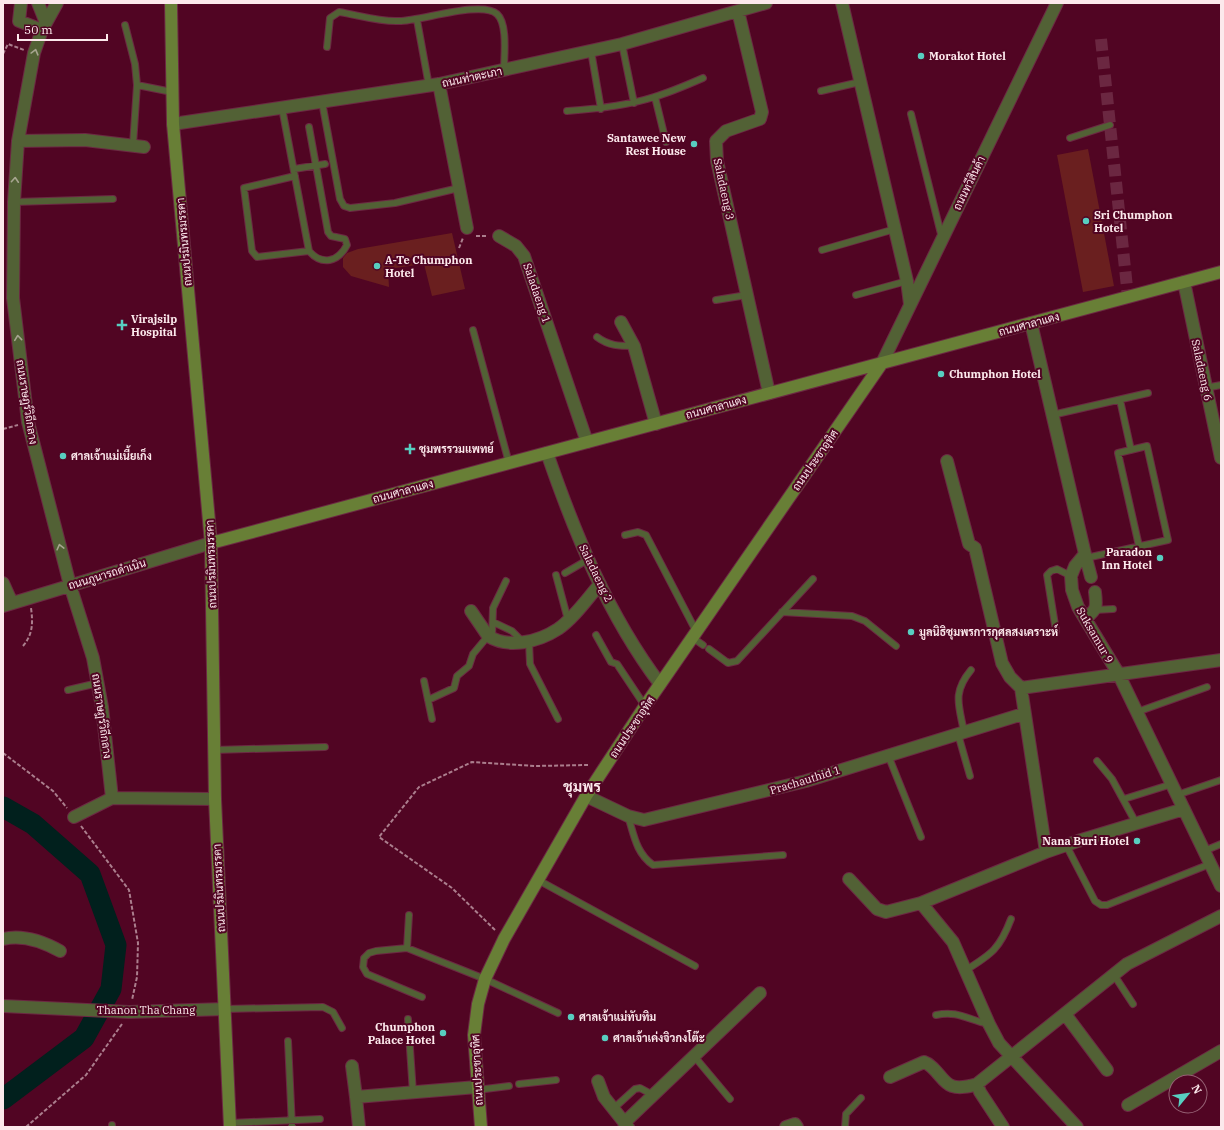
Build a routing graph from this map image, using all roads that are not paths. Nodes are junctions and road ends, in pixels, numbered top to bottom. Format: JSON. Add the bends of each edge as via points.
{"nodes":[{"id":1,"x":21,"y":3,"type":"edge"},
{"id":2,"x":38,"y":3,"type":"edge"},
{"id":3,"x":171,"y":3,"type":"edge"},
{"id":4,"x":766,"y":3,"type":"edge"},
{"id":5,"x":842,"y":3,"type":"edge"},
{"id":6,"x":1057,"y":3,"type":"edge"},
{"id":7,"x":57,"y":4,"type":"edge"},
{"id":8,"x":725,"y":9,"type":"edge"},
{"id":9,"x":738,"y":11,"type":"junction"},
{"id":10,"x":417,"y":20,"type":"junction"},
{"id":11,"x":126,"y":25,"type":"dead end"},
{"id":12,"x":44,"y":26,"type":"junction"},
{"id":13,"x":622,"y":44,"type":"junction"},
{"id":14,"x":328,"y":47,"type":"dead end"},
{"id":15,"x":591,"y":51,"type":"junction"},
{"id":16,"x":504,"y":70,"type":"junction"},
{"id":17,"x":703,"y":78,"type":"dead end"},
{"id":18,"x":860,"y":82,"type":"junction"},
{"id":19,"x":137,"y":85,"type":"junction"},
{"id":20,"x":434,"y":85,"type":"junction"},
{"id":21,"x":821,"y":91,"type":"dead end"},
{"id":22,"x":172,"y":92,"type":"junction"},
{"id":23,"x":655,"y":97,"type":"junction"},
{"id":24,"x":322,"y":102,"type":"junction"},
{"id":25,"x":634,"y":103,"type":"junction"},
{"id":26,"x":282,"y":108,"type":"junction"},
{"id":27,"x":601,"y":109,"type":"junction"},
{"id":28,"x":567,"y":111,"type":"dead end"},
{"id":29,"x":912,"y":114,"type":"dead end"},
{"id":30,"x":174,"y":124,"type":"junction"},
{"id":31,"x":1110,"y":125,"type":"dead end"},
{"id":32,"x":309,"y":127,"type":"dead end"},
{"id":33,"x":1070,"y":138,"type":"dead end"},
{"id":34,"x":18,"y":141,"type":"junction"},
{"id":35,"x":666,"y":142,"type":"dead end"},
{"id":36,"x":138,"y":146,"type":"joint"},
{"id":37,"x":326,"y":164,"type":"dead end"},
{"id":38,"x":316,"y":166,"type":"junction"},
{"id":39,"x":294,"y":169,"type":"junction"},
{"id":40,"x":295,"y":176,"type":"junction"},
{"id":41,"x":460,"y":188,"type":"junction"},
{"id":42,"x":113,"y":199,"type":"dead end"},
{"id":43,"x":14,"y":202,"type":"junction"},
{"id":44,"x":467,"y":228,"type":"road end"},
{"id":45,"x":895,"y":229,"type":"junction"},
{"id":46,"x":499,"y":236,"type":"road end"},
{"id":47,"x":942,"y":239,"type":"junction"},
{"id":48,"x":822,"y":250,"type":"dead end"},
{"id":49,"x":309,"y":251,"type":"junction"},
{"id":50,"x":1221,"y":272,"type":"edge"},
{"id":51,"x":907,"y":281,"type":"junction"},
{"id":52,"x":1184,"y":282,"type":"junction"},
{"id":53,"x":747,"y":294,"type":"junction"},
{"id":54,"x":856,"y":296,"type":"dead end"},
{"id":55,"x":716,"y":300,"type":"dead end"},
{"id":56,"x":910,"y":304,"type":"junction"},
{"id":57,"x":621,"y":322,"type":"dead end"},
{"id":58,"x":1031,"y":323,"type":"junction"},
{"id":59,"x":473,"y":330,"type":"dead end"},
{"id":60,"x":597,"y":337,"type":"dead end"},
{"id":61,"x":634,"y":346,"type":"junction"},
{"id":62,"x":882,"y":363,"type":"junction"},
{"id":63,"x":1221,"y":385,"type":"edge"},
{"id":64,"x":1205,"y":388,"type":"junction"},
{"id":65,"x":769,"y":393,"type":"junction"},
{"id":66,"x":1148,"y":393,"type":"dead end"},
{"id":67,"x":1120,"y":400,"type":"junction"},
{"id":68,"x":1052,"y":415,"type":"junction"},
{"id":69,"x":656,"y":424,"type":"junction"},
{"id":70,"x":587,"y":442,"type":"junction"},
{"id":71,"x":1131,"y":450,"type":"junction"},
{"id":72,"x":547,"y":453,"type":"junction"},
{"id":73,"x":1221,"y":458,"type":"edge"},
{"id":74,"x":947,"y":461,"type":"dead end"},
{"id":75,"x":509,"y":463,"type":"junction"},
{"id":76,"x":625,"y":535,"type":"dead end"},
{"id":77,"x":211,"y":543,"type":"junction"},
{"id":78,"x":1139,"y":546,"type":"junction"},
{"id":79,"x":1086,"y":556,"type":"junction"},
{"id":80,"x":589,"y":559,"type":"junction"},
{"id":81,"x":565,"y":573,"type":"dead end"},
{"id":82,"x":556,"y":575,"type":"dead end"},
{"id":83,"x":1071,"y":576,"type":"junction"},
{"id":84,"x":1091,"y":577,"type":"dead end"},
{"id":85,"x":813,"y":579,"type":"dead end"},
{"id":86,"x":506,"y":581,"type":"dead end"},
{"id":87,"x":3,"y":583,"type":"edge"},
{"id":88,"x":600,"y":584,"type":"junction"},
{"id":89,"x":70,"y":585,"type":"junction"},
{"id":90,"x":1095,"y":592,"type":"dead end"},
{"id":91,"x":8,"y":604,"type":"edge"},
{"id":92,"x":1113,"y":609,"type":"dead end"},
{"id":93,"x":1095,"y":610,"type":"junction"},
{"id":94,"x":470,"y":611,"type":"dead end"},
{"id":95,"x":782,"y":612,"type":"junction"},
{"id":96,"x":1084,"y":619,"type":"junction"},
{"id":97,"x":568,"y":620,"type":"junction"},
{"id":98,"x":493,"y":622,"type":"junction"},
{"id":99,"x":1056,"y":632,"type":"dead end"},
{"id":100,"x":596,"y":635,"type":"dead end"},
{"id":101,"x":695,"y":635,"type":"junction"},
{"id":102,"x":490,"y":637,"type":"junction"},
{"id":103,"x":526,"y":642,"type":"junction"},
{"id":104,"x":703,"y":645,"type":"dead end"},
{"id":105,"x":896,"y":646,"type":"dead end"},
{"id":106,"x":709,"y":649,"type":"dead end"},
{"id":107,"x":1221,"y":660,"type":"edge"},
{"id":108,"x":970,"y":670,"type":"dead end"},
{"id":109,"x":1118,"y":673,"type":"junction"},
{"id":110,"x":424,"y":681,"type":"dead end"},
{"id":111,"x":98,"y":683,"type":"junction"},
{"id":112,"x":660,"y":684,"type":"junction"},
{"id":113,"x":1207,"y":687,"type":"dead end"},
{"id":114,"x":1021,"y":688,"type":"junction"},
{"id":115,"x":68,"y":690,"type":"dead end"},
{"id":116,"x":428,"y":700,"type":"junction"},
{"id":117,"x":645,"y":706,"type":"junction"},
{"id":118,"x":1137,"y":712,"type":"junction"},
{"id":119,"x":1024,"y":714,"type":"junction"},
{"id":120,"x":432,"y":719,"type":"dead end"},
{"id":121,"x":558,"y":719,"type":"dead end"},
{"id":122,"x":961,"y":733,"type":"junction"},
{"id":123,"x":325,"y":747,"type":"dead end"},
{"id":124,"x":214,"y":750,"type":"junction"},
{"id":125,"x":888,"y":755,"type":"junction"},
{"id":126,"x":1097,"y":761,"type":"dead end"},
{"id":127,"x":970,"y":776,"type":"dead end"},
{"id":128,"x":1221,"y":780,"type":"edge"},
{"id":129,"x":1174,"y":789,"type":"junction"},
{"id":130,"x":586,"y":796,"type":"junction"},
{"id":131,"x":112,"y":798,"type":"junction"},
{"id":132,"x":215,"y":799,"type":"junction"},
{"id":133,"x":1124,"y":799,"type":"junction"},
{"id":134,"x":1184,"y":809,"type":"junction"},
{"id":135,"x":628,"y":816,"type":"junction"},
{"id":136,"x":74,"y":817,"type":"road end"},
{"id":137,"x":1136,"y":823,"type":"junction"},
{"id":138,"x":922,"y":837,"type":"dead end"},
{"id":139,"x":1221,"y":844,"type":"edge"},
{"id":140,"x":1066,"y":845,"type":"junction"},
{"id":141,"x":1204,"y":851,"type":"junction"},
{"id":142,"x":1046,"y":852,"type":"junction"},
{"id":143,"x":783,"y":855,"type":"dead end"},
{"id":144,"x":1210,"y":864,"type":"junction"},
{"id":145,"x":849,"y":879,"type":"dead end"},
{"id":146,"x":538,"y":880,"type":"junction"},
{"id":147,"x":1221,"y":886,"type":"edge"},
{"id":148,"x":921,"y":903,"type":"junction"},
{"id":149,"x":409,"y":915,"type":"dead end"},
{"id":150,"x":1221,"y":916,"type":"edge"},
{"id":151,"x":1011,"y":919,"type":"dead end"},
{"id":152,"x":3,"y":939,"type":"edge"},
{"id":153,"x":407,"y":948,"type":"junction"},
{"id":154,"x":60,"y":951,"type":"dead end"},
{"id":155,"x":695,"y":966,"type":"dead end"},
{"id":156,"x":966,"y":970,"type":"junction"},
{"id":157,"x":1114,"y":974,"type":"junction"},
{"id":158,"x":485,"y":979,"type":"junction"},
{"id":159,"x":760,"y":993,"type":"dead end"},
{"id":160,"x":422,"y":997,"type":"dead end"},
{"id":161,"x":1133,"y":1004,"type":"dead end"},
{"id":162,"x":3,"y":1006,"type":"edge"},
{"id":163,"x":225,"y":1009,"type":"junction"},
{"id":164,"x":558,"y":1013,"type":"dead end"},
{"id":165,"x":1065,"y":1014,"type":"junction"},
{"id":166,"x":936,"y":1015,"type":"dead end"},
{"id":167,"x":408,"y":1019,"type":"dead end"},
{"id":168,"x":989,"y":1024,"type":"junction"},
{"id":169,"x":342,"y":1028,"type":"dead end"},
{"id":170,"x":288,"y":1041,"type":"dead end"},
{"id":171,"x":1221,"y":1051,"type":"edge"},
{"id":172,"x":694,"y":1056,"type":"junction"},
{"id":173,"x":1012,"y":1057,"type":"junction"},
{"id":174,"x":352,"y":1066,"type":"dead end"},
{"id":175,"x":1106,"y":1070,"type":"dead end"},
{"id":176,"x":890,"y":1077,"type":"dead end"},
{"id":177,"x":556,"y":1080,"type":"dead end"},
{"id":178,"x":598,"y":1082,"type":"dead end"},
{"id":179,"x":519,"y":1084,"type":"dead end"},
{"id":180,"x":977,"y":1084,"type":"junction"},
{"id":181,"x":509,"y":1086,"type":"dead end"},
{"id":182,"x":477,"y":1088,"type":"junction"},
{"id":183,"x":413,"y":1093,"type":"junction"},
{"id":184,"x":653,"y":1095,"type":"junction"},
{"id":185,"x":356,"y":1097,"type":"junction"},
{"id":186,"x":861,"y":1098,"type":"dead end"},
{"id":187,"x":730,"y":1099,"type":"dead end"},
{"id":188,"x":1128,"y":1105,"type":"dead end"},
{"id":189,"x":613,"y":1109,"type":"junction"},
{"id":190,"x":320,"y":1119,"type":"dead end"},
{"id":191,"x":292,"y":1120,"type":"junction"},
{"id":192,"x":230,"y":1125,"type":"edge"},
{"id":193,"x":626,"y":1125,"type":"edge"},
{"id":194,"x":292,"y":1127,"type":"edge"},
{"id":195,"x":359,"y":1127,"type":"edge"},
{"id":196,"x":481,"y":1127,"type":"edge"},
{"id":197,"x":786,"y":1127,"type":"edge"},
{"id":198,"x":797,"y":1127,"type":"edge"},
{"id":199,"x":845,"y":1127,"type":"edge"},
{"id":200,"x":1003,"y":1127,"type":"edge"},
{"id":201,"x":1077,"y":1127,"type":"edge"}],
"edges":[{"from":1,"to":12,"type":"street","via":[[19,21]]},
{"from":2,"to":12,"type":"street"},
{"from":3,"to":22,"type":"main road","name":"ถนนปรมินทรมรรคา"},
{"from":4,"to":9,"type":"street","name":"ถนนท่าตะเภา"},
{"from":5,"to":18,"type":"street"},
{"from":6,"to":47,"type":"street","name":"ถนนทวีสินค้า"},
{"from":7,"to":12,"type":"street","name":"ถนนราษฎร์วิถีกลาง"},
{"from":8,"to":9,"type":"street","name":"ถนนท่าตะเภา"},
{"from":8,"to":13,"type":"street","name":"ถนนท่าตะเภา"},
{"from":9,"to":53,"type":"street","name":"Saladaeng 3","via":[[762,112],[760,119],[726,131],[716,141],[717,161]]},
{"from":10,"to":14,"type":"lane","via":[[388,21],[339,12],[330,18]]},
{"from":10,"to":16,"type":"lane","via":[[472,9],[490,9],[498,14],[504,25]]},
{"from":10,"to":20,"type":"lane"},
{"from":11,"to":19,"type":"lane"},
{"from":34,"to":12,"type":"street","name":"ถนนราษฎร์วิถีกลาง","one_way":true,"via":[[34,53]]},
{"from":13,"to":15,"type":"street","name":"ถนนท่าตะเภา"},
{"from":13,"to":25,"type":"lane"},
{"from":15,"to":16,"type":"street","name":"ถนนท่าตะเภา"},
{"from":15,"to":27,"type":"lane"},
{"from":16,"to":20,"type":"street","name":"ถนนท่าตะเภา"},
{"from":17,"to":23,"type":"lane"},
{"from":18,"to":21,"type":"lane"},
{"from":18,"to":45,"type":"street"},
{"from":19,"to":22,"type":"lane"},
{"from":19,"to":36,"type":"lane"},
{"from":20,"to":24,"type":"street","name":"ถนนท่าตะเภา"},
{"from":20,"to":41,"type":"street"},
{"from":22,"to":30,"type":"main road","name":"ถนนปรมินทรมรรคา"},
{"from":23,"to":25,"type":"lane"},
{"from":23,"to":35,"type":"lane"},
{"from":24,"to":26,"type":"street","name":"ถนนท่าตะเภา"},
{"from":24,"to":41,"type":"lane","via":[[340,199],[344,206],[350,208],[395,203]]},
{"from":25,"to":27,"type":"lane"},
{"from":26,"to":30,"type":"street","name":"ถนนท่าตะเภา"},
{"from":26,"to":39,"type":"lane"},
{"from":27,"to":28,"type":"lane"},
{"from":29,"to":47,"type":"lane"},
{"from":30,"to":77,"type":"main road","name":"ถนนปรมินทรมรรคา"},
{"from":31,"to":33,"type":"lane"},
{"from":32,"to":38,"type":"lane"},
{"from":34,"to":36,"type":"street","via":[[85,140]]},
{"from":43,"to":34,"type":"street","name":"ถนนราษฎร์วิถีกลาง","one_way":true},
{"from":37,"to":38,"type":"lane"},
{"from":38,"to":39,"type":"lane"},
{"from":38,"to":49,"type":"lane","via":[[328,232],[331,236],[345,239],[347,245],[335,258],[325,261],[316,259]]},
{"from":39,"to":40,"type":"lane"},
{"from":40,"to":49,"type":"lane"},
{"from":40,"to":49,"type":"lane","via":[[244,188],[252,251],[256,257]]},
{"from":41,"to":44,"type":"street"},
{"from":42,"to":43,"type":"lane"},
{"from":89,"to":43,"type":"street","name":"ถนนราษฎร์วิถีกลาง","one_way":true,"via":[[28,422],[13,298]]},
{"from":45,"to":48,"type":"lane"},
{"from":45,"to":51,"type":"street"},
{"from":46,"to":70,"type":"street","name":"Saladaeng 1","via":[[516,246],[524,256]]},
{"from":47,"to":56,"type":"street","name":"ถนนทวีสินค้า"},
{"from":50,"to":52,"type":"main road","name":"ถนนศาลาแดง"},
{"from":51,"to":54,"type":"lane"},
{"from":51,"to":56,"type":"street"},
{"from":52,"to":58,"type":"main road","name":"ถนนศาลาแดง"},
{"from":52,"to":64,"type":"street","name":"Saladaeng 6"},
{"from":53,"to":55,"type":"lane"},
{"from":53,"to":65,"type":"street","name":"Saladaeng 3"},
{"from":56,"to":62,"type":"street","name":"ถนนทวีสินค้า"},
{"from":57,"to":61,"type":"street"},
{"from":58,"to":62,"type":"main road","name":"ถนนศาลาแดง"},
{"from":58,"to":68,"type":"street"},
{"from":59,"to":75,"type":"lane"},
{"from":60,"to":61,"type":"lane","via":[[607,344]]},
{"from":61,"to":69,"type":"street"},
{"from":62,"to":65,"type":"main road","name":"ถนนศาลาแดง"},
{"from":62,"to":101,"type":"main road","name":"ถนนประชาอุทิศ"},
{"from":63,"to":64,"type":"lane"},
{"from":64,"to":73,"type":"street","name":"Saladaeng 6"},
{"from":65,"to":69,"type":"main road","name":"ถนนศาลาแดง"},
{"from":66,"to":67,"type":"lane"},
{"from":67,"to":68,"type":"lane"},
{"from":67,"to":71,"type":"lane"},
{"from":68,"to":79,"type":"street"},
{"from":69,"to":70,"type":"main road","name":"ถนนศาลาแดง"},
{"from":70,"to":72,"type":"main road","name":"ถนนศาลาแดง"},
{"from":71,"to":78,"type":"lane","via":[[1118,453]]},
{"from":71,"to":78,"type":"lane","via":[[1147,446],[1168,540]]},
{"from":72,"to":75,"type":"main road","name":"ถนนศาลาแดง"},
{"from":72,"to":80,"type":"street","name":"Saladaeng 2","via":[[568,514]]},
{"from":74,"to":114,"type":"street","via":[[969,544],[975,548],[1002,663],[1010,678]]},
{"from":75,"to":77,"type":"main road","name":"ถนนศาลาแดง"},
{"from":76,"to":101,"type":"lane","via":[[638,532],[646,535]]},
{"from":77,"to":89,"type":"street","name":"ถนนภูนารถดำเนิน"},
{"from":77,"to":124,"type":"main road","name":"ถนนปรมินทรมรรคา"},
{"from":78,"to":79,"type":"lane"},
{"from":79,"to":83,"type":"street","via":[[1075,566]]},
{"from":79,"to":84,"type":"street"},
{"from":80,"to":81,"type":"lane"},
{"from":80,"to":88,"type":"street","name":"Saladaeng 2"},
{"from":82,"to":97,"type":"lane"},
{"from":83,"to":96,"type":"street","name":"Suksamur 9","via":[[1072,590]]},
{"from":83,"to":99,"type":"lane","via":[[1057,569],[1047,575]]},
{"from":85,"to":95,"type":"lane"},
{"from":86,"to":98,"type":"lane","via":[[493,608]]},
{"from":87,"to":91,"type":"street"},
{"from":88,"to":97,"type":"street"},
{"from":88,"to":112,"type":"street","name":"Saladaeng 2","via":[[637,654]]},
{"from":89,"to":91,"type":"street","name":"ถนนภูนารถดำเนิน"},
{"from":89,"to":111,"type":"street","name":"ถนนราษฎร์วิถีกลาง","via":[[93,658]]},
{"from":90,"to":93,"type":"street"},
{"from":92,"to":93,"type":"lane"},
{"from":93,"to":96,"type":"street"},
{"from":94,"to":102,"type":"street"},
{"from":95,"to":105,"type":"lane","via":[[852,616],[865,621]]},
{"from":95,"to":106,"type":"lane","via":[[737,661],[728,663]]},
{"from":96,"to":109,"type":"street","name":"Suksamur 9"},
{"from":97,"to":103,"type":"street","via":[[548,634]]},
{"from":98,"to":102,"type":"lane"},
{"from":98,"to":103,"type":"lane","via":[[512,631]]},
{"from":100,"to":117,"type":"lane","via":[[611,662],[617,664]]},
{"from":101,"to":104,"type":"lane"},
{"from":101,"to":112,"type":"main road","name":"ถนนประชาอุทิศ"},
{"from":102,"to":103,"type":"street","via":[[506,643]]},
{"from":102,"to":116,"type":"lane","via":[[473,654],[469,666],[457,676],[454,688]]},
{"from":103,"to":121,"type":"lane","via":[[530,664]]},
{"from":107,"to":109,"type":"street"},
{"from":108,"to":122,"type":"lane","via":[[961,682],[958,695]]},
{"from":109,"to":114,"type":"street"},
{"from":109,"to":118,"type":"street","name":"Suksamur 9"},
{"from":110,"to":116,"type":"lane"},
{"from":111,"to":115,"type":"lane"},
{"from":111,"to":131,"type":"street","name":"ถนนราษฎร์วิถีกลาง"},
{"from":112,"to":117,"type":"main road","name":"ถนนประชาอุทิศ"},
{"from":113,"to":118,"type":"lane"},
{"from":114,"to":119,"type":"street"},
{"from":116,"to":120,"type":"lane"},
{"from":117,"to":130,"type":"main road","name":"ถนนประชาอุทิศ"},
{"from":118,"to":129,"type":"street","name":"Suksamur 9"},
{"from":119,"to":122,"type":"street","name":"Prachauthid 1"},
{"from":119,"to":142,"type":"street"},
{"from":122,"to":125,"type":"street","name":"Prachauthid 1"},
{"from":122,"to":127,"type":"lane"},
{"from":123,"to":124,"type":"lane"},
{"from":124,"to":132,"type":"main road","name":"ถนนปรมินทรมรรคา"},
{"from":125,"to":135,"type":"street","name":"Prachauthid 1","via":[[771,791],[644,820]]},
{"from":125,"to":138,"type":"lane"},
{"from":126,"to":133,"type":"lane"},
{"from":128,"to":129,"type":"lane"},
{"from":129,"to":133,"type":"lane"},
{"from":129,"to":134,"type":"street","name":"Suksamur 9"},
{"from":130,"to":135,"type":"street","name":"Prachauthid 1"},
{"from":130,"to":146,"type":"main road","name":"ถนนประชาอุทิศ"},
{"from":131,"to":132,"type":"street"},
{"from":131,"to":136,"type":"street"},
{"from":132,"to":163,"type":"main road","name":"ถนนปรมินทรมรรคา"},
{"from":133,"to":137,"type":"lane"},
{"from":134,"to":137,"type":"street"},
{"from":134,"to":141,"type":"street","name":"Suksamur 9"},
{"from":135,"to":143,"type":"lane","via":[[638,848],[644,859],[653,865]]},
{"from":137,"to":140,"type":"street"},
{"from":139,"to":141,"type":"lane"},
{"from":140,"to":142,"type":"street"},
{"from":140,"to":144,"type":"lane","via":[[1095,901],[1101,905],[1108,905]]},
{"from":141,"to":144,"type":"street","name":"Suksamur 9"},
{"from":142,"to":148,"type":"street"},
{"from":144,"to":147,"type":"street","name":"Suksamur 9"},
{"from":145,"to":148,"type":"street","via":[[876,909],[886,912]]},
{"from":146,"to":155,"type":"lane"},
{"from":146,"to":158,"type":"main road","name":"ถนนประชาอุทิศ","via":[[504,939]]},
{"from":148,"to":156,"type":"street","via":[[953,942]]},
{"from":149,"to":153,"type":"lane"},
{"from":150,"to":157,"type":"street","via":[[1156,948]]},
{"from":151,"to":156,"type":"lane","via":[[1005,934],[991,954]]},
{"from":152,"to":154,"type":"street","via":[[26,938],[44,942]]},
{"from":153,"to":158,"type":"lane"},
{"from":153,"to":160,"type":"lane","via":[[369,953],[364,958],[363,967],[367,974]]},
{"from":156,"to":168,"type":"street"},
{"from":157,"to":161,"type":"lane"},
{"from":157,"to":165,"type":"street"},
{"from":158,"to":164,"type":"lane"},
{"from":158,"to":182,"type":"main road","name":"ถนนประชาอุทิศ","via":[[478,1004],[474,1036]]},
{"from":159,"to":172,"type":"street"},
{"from":162,"to":163,"type":"street","name":"Thanon Tha Chang","via":[[126,1012]]},
{"from":163,"to":169,"type":"lane","via":[[323,1007],[333,1012]]},
{"from":163,"to":192,"type":"main road","name":"ถนนปรมินทรมรรคา"},
{"from":165,"to":173,"type":"street"},
{"from":165,"to":175,"type":"street"},
{"from":166,"to":168,"type":"lane","via":[[948,1012]]},
{"from":167,"to":183,"type":"lane"},
{"from":168,"to":173,"type":"street"},
{"from":170,"to":191,"type":"lane"},
{"from":171,"to":188,"type":"street"},
{"from":172,"to":184,"type":"street"},
{"from":172,"to":187,"type":"lane"},
{"from":173,"to":180,"type":"street"},
{"from":173,"to":201,"type":"street"},
{"from":174,"to":185,"type":"street"},
{"from":176,"to":180,"type":"street","via":[[924,1062],[950,1086],[958,1088]]},
{"from":177,"to":179,"type":"lane"},
{"from":178,"to":189,"type":"street","via":[[604,1097]]},
{"from":180,"to":200,"type":"street"},
{"from":181,"to":182,"type":"lane"},
{"from":182,"to":183,"type":"street"},
{"from":182,"to":196,"type":"main road","name":"ถนนประชาอุทิศ"},
{"from":183,"to":185,"type":"street"},
{"from":184,"to":189,"type":"lane","via":[[640,1088],[635,1089]]},
{"from":184,"to":193,"type":"street"},
{"from":185,"to":195,"type":"street"},
{"from":186,"to":199,"type":"lane","via":[[846,1114]]},
{"from":189,"to":193,"type":"street"},
{"from":190,"to":191,"type":"lane"},
{"from":191,"to":192,"type":"lane"},
{"from":191,"to":194,"type":"lane"},
{"from":197,"to":198,"type":"street","via":[[795,1124]]}]}
